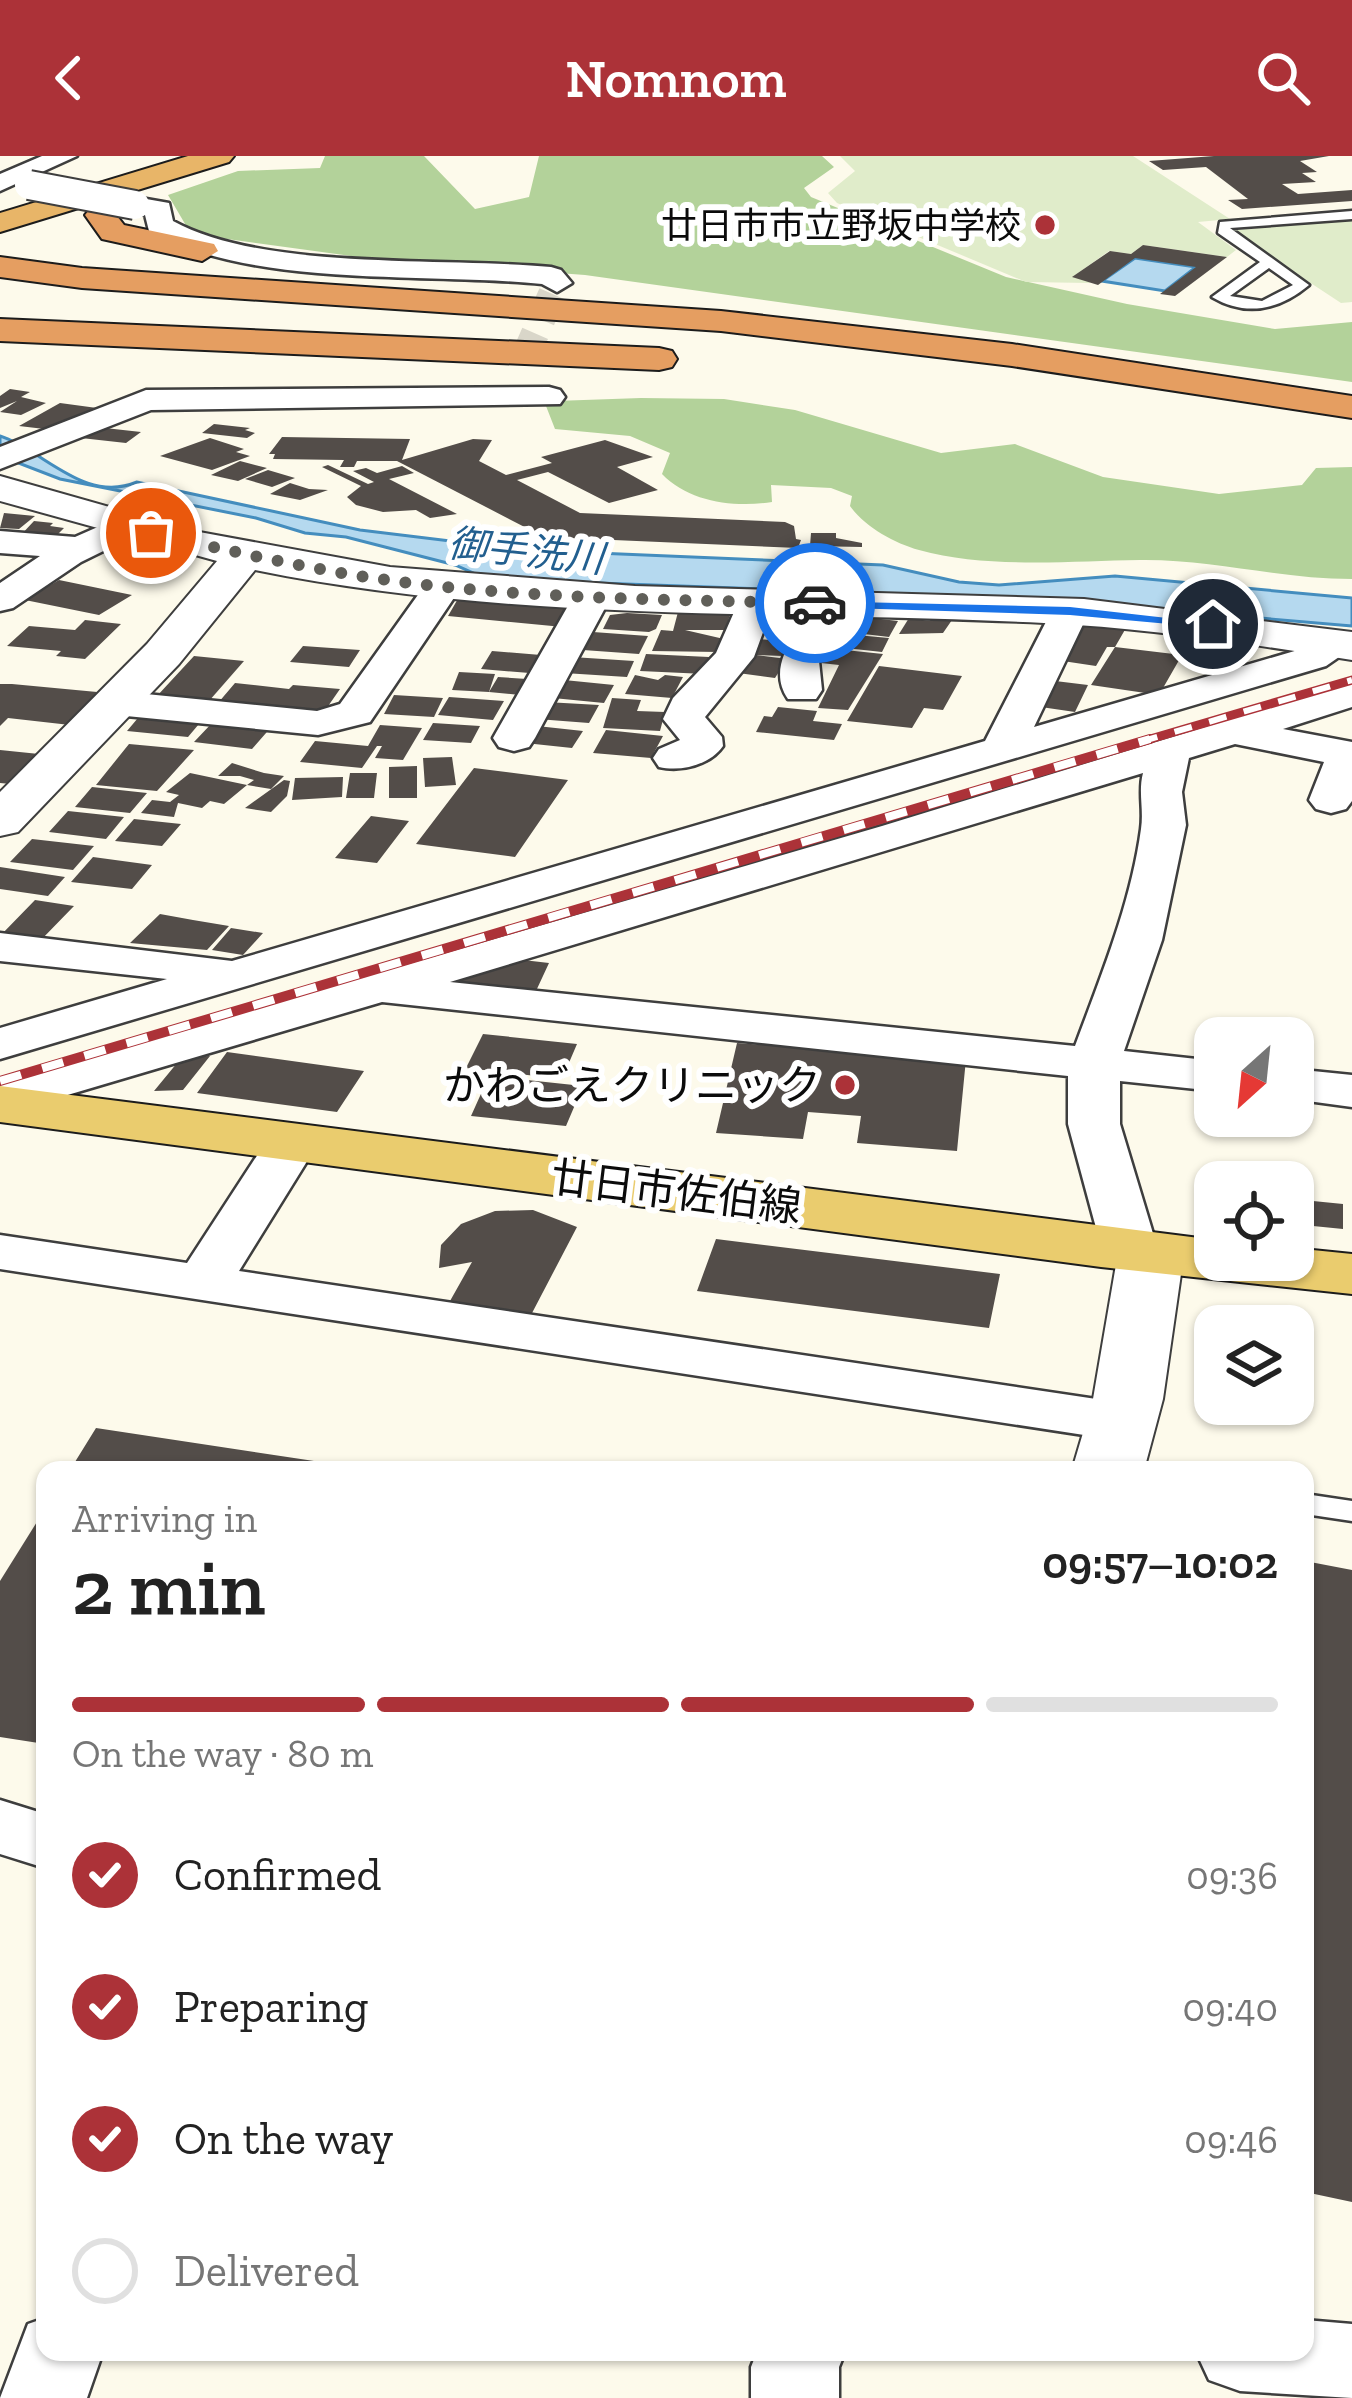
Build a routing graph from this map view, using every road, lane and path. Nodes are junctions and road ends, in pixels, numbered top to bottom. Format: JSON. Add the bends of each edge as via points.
{"nodes":[{"id":1,"x":64,"y":156,"type":"edge"},
{"id":2,"x":185,"y":156,"type":"edge"},
{"id":3,"x":218,"y":156,"type":"edge"},
{"id":4,"x":242,"y":156,"type":"edge"},
{"id":5,"x":12,"y":183,"type":"edge"},
{"id":6,"x":123,"y":204,"type":"junction"},
{"id":7,"x":0,"y":213,"type":"edge"},
{"id":8,"x":1352,"y":215,"type":"edge"},
{"id":9,"x":0,"y":223,"type":"edge"},
{"id":10,"x":0,"y":256,"type":"edge"},
{"id":11,"x":1269,"y":262,"type":"junction"},
{"id":12,"x":0,"y":267,"type":"edge"},
{"id":13,"x":557,"y":283,"type":"dead end"},
{"id":14,"x":256,"y":290,"type":"junction"},
{"id":15,"x":0,"y":304,"type":"edge"},
{"id":16,"x":0,"y":330,"type":"edge"},
{"id":17,"x":932,"y":334,"type":"junction"},
{"id":18,"x":0,"y":345,"type":"edge"},
{"id":19,"x":280,"y":346,"type":"junction"},
{"id":20,"x":1012,"y":355,"type":"junction"},
{"id":21,"x":704,"y":357,"type":"junction"},
{"id":22,"x":524,"y":359,"type":"tunnel mouth"},
{"id":23,"x":1192,"y":393,"type":"junction"},
{"id":24,"x":1352,"y":397,"type":"edge"},
{"id":25,"x":1352,"y":406,"type":"edge"},
{"id":26,"x":1352,"y":423,"type":"edge"},
{"id":27,"x":0,"y":459,"type":"edge"},
{"id":28,"x":0,"y":488,"type":"edge"},
{"id":29,"x":125,"y":526,"type":"junction"},
{"id":30,"x":0,"y":542,"type":"edge"},
{"id":31,"x":79,"y":548,"type":"junction"},
{"id":32,"x":245,"y":554,"type":"junction"},
{"id":33,"x":443,"y":586,"type":"junction"},
{"id":34,"x":592,"y":597,"type":"junction"},
{"id":35,"x":0,"y":600,"type":"edge"},
{"id":36,"x":755,"y":602,"type":"junction"},
{"id":37,"x":836,"y":604,"type":"junction"},
{"id":38,"x":1070,"y":611,"type":"junction"},
{"id":39,"x":1344,"y":645,"type":"edge"},
{"id":40,"x":802,"y":690,"type":"dead end"},
{"id":41,"x":1352,"y":694,"type":"edge"},
{"id":42,"x":116,"y":703,"type":"junction"},
{"id":43,"x":1237,"y":732,"type":"junction"},
{"id":44,"x":514,"y":739,"type":"dead end"},
{"id":45,"x":1002,"y":749,"type":"junction"},
{"id":46,"x":1169,"y":753,"type":"junction"},
{"id":47,"x":674,"y":758,"type":"dead end"},
{"id":48,"x":837,"y":798,"type":"junction"},
{"id":49,"x":1331,"y":800,"type":"dead end"},
{"id":50,"x":0,"y":821,"type":"edge"},
{"id":51,"x":898,"y":835,"type":"junction"},
{"id":52,"x":612,"y":863,"type":"junction"},
{"id":53,"x":668,"y":902,"type":"junction"},
{"id":54,"x":0,"y":947,"type":"edge"},
{"id":55,"x":240,"y":973,"type":"junction"},
{"id":56,"x":367,"y":988,"type":"junction"},
{"id":57,"x":0,"y":1044,"type":"edge"},
{"id":58,"x":1094,"y":1063,"type":"junction"},
{"id":59,"x":1194,"y":1074,"type":"edge"},
{"id":60,"x":1314,"y":1086,"type":"edge"},
{"id":61,"x":1352,"y":1090,"type":"edge"},
{"id":62,"x":0,"y":1101,"type":"edge"},
{"id":63,"x":292,"y":1142,"type":"junction"},
{"id":64,"x":0,"y":1252,"type":"edge"},
{"id":65,"x":1140,"y":1252,"type":"junction"},
{"id":66,"x":1352,"y":1274,"type":"edge"},
{"id":67,"x":203,"y":1282,"type":"junction"},
{"id":68,"x":1115,"y":1446,"type":"edge"},
{"id":69,"x":1314,"y":1505,"type":"edge"},
{"id":70,"x":1352,"y":1511,"type":"edge"},
{"id":71,"x":0,"y":1828,"type":"edge"},
{"id":72,"x":36,"y":1838,"type":"edge"},
{"id":73,"x":1314,"y":2360,"type":"edge"},
{"id":74,"x":56,"y":2361,"type":"edge"},
{"id":75,"x":797,"y":2361,"type":"edge"},
{"id":76,"x":1352,"y":2364,"type":"edge"},
{"id":77,"x":43,"y":2398,"type":"edge"},
{"id":78,"x":795,"y":2398,"type":"edge"}],
"edges":[{"from":1,"to":5,"type":"street"},
{"from":2,"to":7,"type":"highway"},
{"from":3,"to":9,"type":"highway"},
{"from":4,"to":6,"type":"highway"},
{"from":5,"to":6,"type":"street","bridge":true},
{"from":6,"to":13,"type":"street","via":[[159,209],[159,225],[171,237],[203,244]]},
{"from":6,"to":17,"type":"highway","via":[[101,215],[113,232],[226,255],[705,300]]},
{"from":8,"to":11,"type":"lane","via":[[1222,227]]},
{"from":10,"to":14,"type":"highway"},
{"from":11,"to":11,"type":"lane","via":[[1302,285],[1268,308],[1219,297]]},
{"from":12,"to":14,"type":"highway"},
{"from":14,"to":20,"type":"highway","via":[[721,321]]},
{"from":15,"to":21,"type":"highway","via":[[123,320]]},
{"from":16,"to":19,"type":"highway"},
{"from":17,"to":20,"type":"highway"},
{"from":17,"to":24,"type":"highway"},
{"from":18,"to":19,"type":"highway"},
{"from":19,"to":21,"type":"highway"},
{"from":20,"to":23,"type":"highway"},
{"from":21,"to":23,"type":"highway","via":[[934,365]]},
{"from":22,"to":27,"type":"street","via":[[534,398],[146,400]]},
{"from":23,"to":25,"type":"highway"},
{"from":23,"to":26,"type":"highway"},
{"from":28,"to":29,"type":"street"},
{"from":29,"to":31,"type":"street"},
{"from":29,"to":32,"type":"street"},
{"from":30,"to":31,"type":"street"},
{"from":31,"to":35,"type":"street"},
{"from":32,"to":33,"type":"street"},
{"from":32,"to":42,"type":"street"},
{"from":33,"to":34,"type":"street"},
{"from":33,"to":42,"type":"street","via":[[355,713],[341,721]]},
{"from":34,"to":36,"type":"street"},
{"from":34,"to":44,"type":"street"},
{"from":36,"to":37,"type":"street"},
{"from":36,"to":47,"type":"street","via":[[734,657],[687,707],[684,719],[702,746]]},
{"from":37,"to":38,"type":"street"},
{"from":37,"to":40,"type":"street","via":[[799,662]]},
{"from":38,"to":39,"type":"street"},
{"from":38,"to":45,"type":"street"},
{"from":39,"to":45,"type":"street"},
{"from":41,"to":43,"type":"street"},
{"from":42,"to":50,"type":"street"},
{"from":43,"to":46,"type":"street"},
{"from":43,"to":49,"type":"street","via":[[1348,754]]},
{"from":45,"to":48,"type":"street"},
{"from":46,"to":51,"type":"street"},
{"from":46,"to":58,"type":"street","via":[[1160,793],[1164,825],[1138,940]]},
{"from":48,"to":51,"type":"street"},
{"from":48,"to":52,"type":"street"},
{"from":51,"to":53,"type":"street"},
{"from":52,"to":53,"type":"street"},
{"from":52,"to":55,"type":"street"},
{"from":53,"to":56,"type":"street"},
{"from":54,"to":55,"type":"street"},
{"from":55,"to":56,"type":"street"},
{"from":55,"to":57,"type":"street"},
{"from":56,"to":58,"type":"street"},
{"from":56,"to":62,"type":"street"},
{"from":58,"to":59,"type":"street"},
{"from":58,"to":65,"type":"street","via":[[1094,1124]]},
{"from":60,"to":61,"type":"street"},
{"from":62,"to":63,"type":"main road","name":"廿日市佐伯線"},
{"from":63,"to":65,"type":"main road","name":"廿日市佐伯線"},
{"from":63,"to":67,"type":"street"},
{"from":64,"to":67,"type":"street"},
{"from":65,"to":66,"type":"main road","name":"廿日市佐伯線"},
{"from":65,"to":68,"type":"street"},
{"from":67,"to":68,"type":"street"},
{"from":69,"to":70,"type":"lane"},
{"from":71,"to":72,"type":"street"},
{"from":73,"to":76,"type":"street"},
{"from":74,"to":77,"type":"street"},
{"from":75,"to":78,"type":"street"}]}
